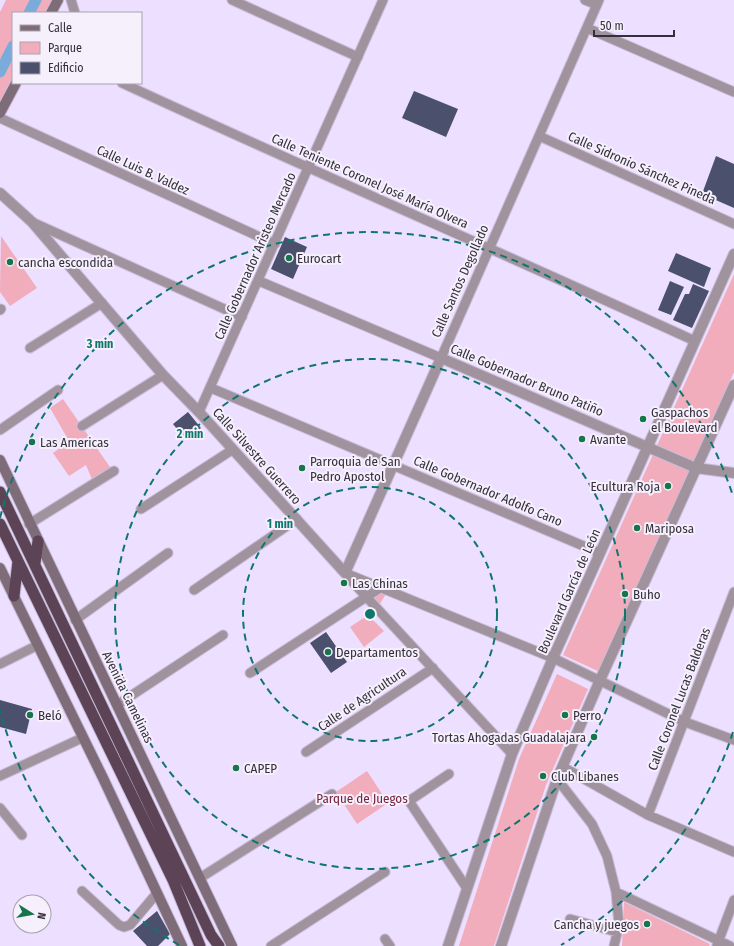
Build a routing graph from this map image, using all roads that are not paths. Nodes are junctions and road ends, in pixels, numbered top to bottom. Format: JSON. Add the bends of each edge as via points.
{"nodes":[{"id":1,"x":58,"y":0,"type":"edge"},
{"id":2,"x":71,"y":0,"type":"edge"},
{"id":3,"x":232,"y":0,"type":"edge"},
{"id":4,"x":383,"y":0,"type":"edge"},
{"id":5,"x":585,"y":0,"type":"edge"},
{"id":6,"x":598,"y":2,"type":"edge"},
{"id":7,"x":52,"y":12,"type":"edge"},
{"id":8,"x":75,"y":12,"type":"edge"},
{"id":9,"x":587,"y":28,"type":"junction"},
{"id":10,"x":358,"y":57,"type":"junction"},
{"id":11,"x":15,"y":84,"type":"edge"},
{"id":12,"x":124,"y":84,"type":"edge"},
{"id":13,"x":734,"y":92,"type":"edge"},
{"id":14,"x":0,"y":113,"type":"edge"},
{"id":15,"x":0,"y":118,"type":"edge"},
{"id":16,"x":539,"y":136,"type":"junction"},
{"id":17,"x":308,"y":169,"type":"junction"},
{"id":18,"x":0,"y":193,"type":"edge"},
{"id":19,"x":32,"y":222,"type":"junction"},
{"id":20,"x":734,"y":224,"type":"edge"},
{"id":21,"x":275,"y":244,"type":"junction"},
{"id":22,"x":490,"y":247,"type":"junction"},
{"id":23,"x":734,"y":254,"type":"edge"},
{"id":24,"x":259,"y":281,"type":"junction"},
{"id":25,"x":102,"y":302,"type":"junction"},
{"id":26,"x":242,"y":317,"type":"junction"},
{"id":27,"x":695,"y":341,"type":"junction"},
{"id":28,"x":30,"y":348,"type":"dead end"},
{"id":29,"x":441,"y":358,"type":"junction"},
{"id":30,"x":163,"y":375,"type":"junction"},
{"id":31,"x":734,"y":385,"type":"edge"},
{"id":32,"x":211,"y":388,"type":"junction"},
{"id":33,"x":58,"y":390,"type":"dead end"},
{"id":34,"x":199,"y":412,"type":"junction"},
{"id":35,"x":82,"y":426,"type":"dead end"},
{"id":36,"x":0,"y":430,"type":"edge"},
{"id":37,"x":648,"y":446,"type":"junction"},
{"id":38,"x":232,"y":450,"type":"junction"},
{"id":39,"x":0,"y":460,"type":"edge"},
{"id":40,"x":393,"y":465,"type":"junction"},
{"id":41,"x":696,"y":468,"type":"junction"},
{"id":42,"x":114,"y":471,"type":"dead end"},
{"id":43,"x":734,"y":473,"type":"edge"},
{"id":44,"x":0,"y":492,"type":"edge"},
{"id":45,"x":140,"y":509,"type":"dead end"},
{"id":46,"x":297,"y":520,"type":"junction"},
{"id":47,"x":0,"y":524,"type":"edge"},
{"id":48,"x":29,"y":524,"type":"junction"},
{"id":49,"x":38,"y":541,"type":"junction"},
{"id":50,"x":168,"y":553,"type":"dead end"},
{"id":51,"x":600,"y":553,"type":"junction"},
{"id":52,"x":18,"y":560,"type":"junction"},
{"id":53,"x":35,"y":563,"type":"junction"},
{"id":54,"x":0,"y":568,"type":"edge"},
{"id":55,"x":345,"y":573,"type":"junction"},
{"id":56,"x":380,"y":588,"type":"junction"},
{"id":57,"x":194,"y":590,"type":"dead end"},
{"id":58,"x":734,"y":592,"type":"edge"},
{"id":59,"x":14,"y":596,"type":"junction"},
{"id":60,"x":366,"y":597,"type":"junction"},
{"id":61,"x":75,"y":620,"type":"junction"},
{"id":62,"x":223,"y":636,"type":"dead end"},
{"id":63,"x":38,"y":645,"type":"junction"},
{"id":64,"x":553,"y":658,"type":"junction"},
{"id":65,"x":0,"y":664,"type":"edge"},
{"id":66,"x":433,"y":668,"type":"junction"},
{"id":67,"x":250,"y":673,"type":"dead end"},
{"id":68,"x":600,"y":680,"type":"junction"},
{"id":69,"x":117,"y":705,"type":"junction"},
{"id":70,"x":685,"y":722,"type":"junction"},
{"id":71,"x":82,"y":738,"type":"junction"},
{"id":72,"x":734,"y":740,"type":"edge"},
{"id":73,"x":306,"y":752,"type":"dead end"},
{"id":74,"x":512,"y":754,"type":"junction"},
{"id":75,"x":562,"y":767,"type":"junction"},
{"id":76,"x":449,"y":774,"type":"dead end"},
{"id":77,"x":0,"y":776,"type":"edge"},
{"id":78,"x":557,"y":779,"type":"junction"},
{"id":79,"x":332,"y":794,"type":"dead end"},
{"id":80,"x":0,"y":808,"type":"edge"},
{"id":81,"x":648,"y":814,"type":"junction"},
{"id":82,"x":22,"y":835,"type":"dead end"},
{"id":83,"x":734,"y":852,"type":"edge"},
{"id":84,"x":385,"y":872,"type":"dead end"},
{"id":85,"x":200,"y":878,"type":"junction"},
{"id":86,"x":466,"y":887,"type":"junction"},
{"id":87,"x":82,"y":891,"type":"dead end"},
{"id":88,"x":616,"y":892,"type":"junction"},
{"id":89,"x":157,"y":893,"type":"junction"},
{"id":90,"x":734,"y":900,"type":"edge"},
{"id":91,"x":570,"y":919,"type":"dead end"},
{"id":92,"x":617,"y":932,"type":"junction"},
{"id":93,"x":718,"y":943,"type":"edge"},
{"id":94,"x":182,"y":946,"type":"edge"},
{"id":95,"x":200,"y":946,"type":"edge"},
{"id":96,"x":219,"y":946,"type":"edge"},
{"id":97,"x":232,"y":946,"type":"edge"},
{"id":98,"x":271,"y":946,"type":"edge"},
{"id":99,"x":448,"y":946,"type":"edge"},
{"id":100,"x":501,"y":946,"type":"edge"},
{"id":101,"x":614,"y":946,"type":"edge"},
{"id":102,"x":730,"y":946,"type":"edge"}],
"edges":[{"from":1,"to":7,"type":"main road"},
{"from":2,"to":8,"type":"street"},
{"from":3,"to":10,"type":"street"},
{"from":4,"to":10,"type":"street","name":"Calle Gobernador Aristeo Mercado"},
{"from":5,"to":6,"type":"street"},
{"from":6,"to":9,"type":"street","name":"Calle Santos Degollado"},
{"from":9,"to":13,"type":"street"},
{"from":9,"to":16,"type":"street","name":"Calle Santos Degollado"},
{"from":10,"to":17,"type":"street","name":"Calle Gobernador Aristeo Mercado"},
{"from":11,"to":14,"type":"main road"},
{"from":12,"to":17,"type":"street","name":"Calle Teniente Coronel José María Olvera"},
{"from":15,"to":21,"type":"street","name":"Calle Luis B. Valdez"},
{"from":16,"to":20,"type":"street","name":"Calle Sidronio Sánchez Pineda"},
{"from":16,"to":22,"type":"street","name":"Calle Santos Degollado"},
{"from":17,"to":21,"type":"street","name":"Calle Gobernador Aristeo Mercado"},
{"from":17,"to":22,"type":"street","name":"Calle Teniente Coronel José María Olvera"},
{"from":18,"to":19,"type":"street","name":"Calle Silvestre Guerrero"},
{"from":19,"to":25,"type":"street","name":"Calle Silvestre Guerrero"},
{"from":19,"to":26,"type":"street"},
{"from":21,"to":24,"type":"street","name":"Calle Gobernador Aristeo Mercado"},
{"from":22,"to":27,"type":"street","name":"Calle Teniente Coronel José María Olvera"},
{"from":22,"to":29,"type":"street","name":"Calle Santos Degollado"},
{"from":23,"to":27,"type":"street","name":"Boulevard García de León"},
{"from":24,"to":26,"type":"street","name":"Calle Gobernador Aristeo Mercado"},
{"from":24,"to":29,"type":"street","name":"Calle Gobernador Bruno Patiño"},
{"from":25,"to":28,"type":"street"},
{"from":25,"to":30,"type":"street","name":"Calle Silvestre Guerrero"},
{"from":26,"to":32,"type":"street","name":"Calle Gobernador Aristeo Mercado"},
{"from":27,"to":37,"type":"street","name":"Boulevard García de León"},
{"from":29,"to":37,"type":"street","name":"Calle Gobernador Bruno Patiño"},
{"from":29,"to":40,"type":"street","name":"Calle Santos Degollado"},
{"from":30,"to":34,"type":"street","name":"Calle Silvestre Guerrero"},
{"from":30,"to":35,"type":"street"},
{"from":31,"to":41,"type":"street"},
{"from":32,"to":34,"type":"street","name":"Calle Gobernador Aristeo Mercado"},
{"from":32,"to":40,"type":"street","name":"Calle Gobernador Adolfo Cano"},
{"from":33,"to":36,"type":"street"},
{"from":34,"to":38,"type":"street","name":"Calle Silvestre Guerrero"},
{"from":37,"to":41,"type":"street","name":"Calle Gobernador Bruno Patiño"},
{"from":37,"to":51,"type":"street","name":"Boulevard García de León"},
{"from":38,"to":45,"type":"street"},
{"from":38,"to":46,"type":"street","name":"Calle Silvestre Guerrero"},
{"from":39,"to":48,"type":"main road","name":"Avenida Camelinas"},
{"from":40,"to":51,"type":"street","name":"Calle Gobernador Adolfo Cano"},
{"from":40,"to":55,"type":"street","name":"Calle Santos Degollado"},
{"from":41,"to":43,"type":"street","name":"Calle Gobernador Bruno Patiño"},
{"from":41,"to":68,"type":"street"},
{"from":42,"to":48,"type":"street"},
{"from":44,"to":53,"type":"highway"},
{"from":46,"to":55,"type":"street","name":"Calle Silvestre Guerrero"},
{"from":46,"to":57,"type":"street"},
{"from":47,"to":52,"type":"highway"},
{"from":48,"to":49,"type":"main road","name":"Avenida Camelinas"},
{"from":49,"to":53,"type":"highway"},
{"from":49,"to":61,"type":"main road","name":"Avenida Camelinas"},
{"from":50,"to":61,"type":"street"},
{"from":51,"to":64,"type":"street","name":"Boulevard García de León"},
{"from":52,"to":59,"type":"highway"},
{"from":52,"to":95,"type":"highway","via":[[173,880]]},
{"from":53,"to":96,"type":"highway","via":[[208,929]]},
{"from":54,"to":59,"type":"main road"},
{"from":55,"to":56,"type":"street"},
{"from":55,"to":60,"type":"street","name":"Calle Silvestre Guerrero"},
{"from":56,"to":60,"type":"street"},
{"from":56,"to":64,"type":"street"},
{"from":58,"to":70,"type":"street","name":"Calle Coronel Lucas Balderas"},
{"from":59,"to":63,"type":"main road"},
{"from":60,"to":66,"type":"street","name":"Calle Silvestre Guerrero"},
{"from":60,"to":67,"type":"street"},
{"from":61,"to":69,"type":"main road","name":"Avenida Camelinas"},
{"from":62,"to":69,"type":"street"},
{"from":63,"to":65,"type":"street"},
{"from":63,"to":71,"type":"main road"},
{"from":64,"to":68,"type":"street"},
{"from":64,"to":74,"type":"street","name":"Boulevard García de León"},
{"from":66,"to":73,"type":"street","name":"Calle de Agricultura"},
{"from":66,"to":74,"type":"street","name":"Calle Silvestre Guerrero"},
{"from":68,"to":70,"type":"street"},
{"from":68,"to":75,"type":"street"},
{"from":69,"to":85,"type":"main road","name":"Avenida Camelinas"},
{"from":70,"to":72,"type":"street"},
{"from":70,"to":81,"type":"street","name":"Calle Coronel Lucas Balderas"},
{"from":71,"to":77,"type":"street"},
{"from":71,"to":89,"type":"main road"},
{"from":74,"to":86,"type":"street","name":"Boulevard García de León"},
{"from":75,"to":78,"type":"street"},
{"from":75,"to":81,"type":"street"},
{"from":76,"to":86,"type":"street","via":[[409,801]]},
{"from":78,"to":88,"type":"street","via":[[592,824],[607,856]]},
{"from":78,"to":100,"type":"street"},
{"from":79,"to":85,"type":"street"},
{"from":80,"to":82,"type":"street"},
{"from":81,"to":83,"type":"street"},
{"from":84,"to":98,"type":"street"},
{"from":85,"to":97,"type":"main road","name":"Avenida Camelinas"},
{"from":86,"to":99,"type":"street","name":"Boulevard García de León"},
{"from":87,"to":89,"type":"street","via":[[124,928],[130,925]]},
{"from":88,"to":92,"type":"street","via":[[619,925]]},
{"from":88,"to":93,"type":"street"},
{"from":89,"to":94,"type":"main road"},
{"from":90,"to":93,"type":"street"},
{"from":91,"to":92,"type":"street"},
{"from":92,"to":101,"type":"street"},
{"from":93,"to":102,"type":"street"}]}
